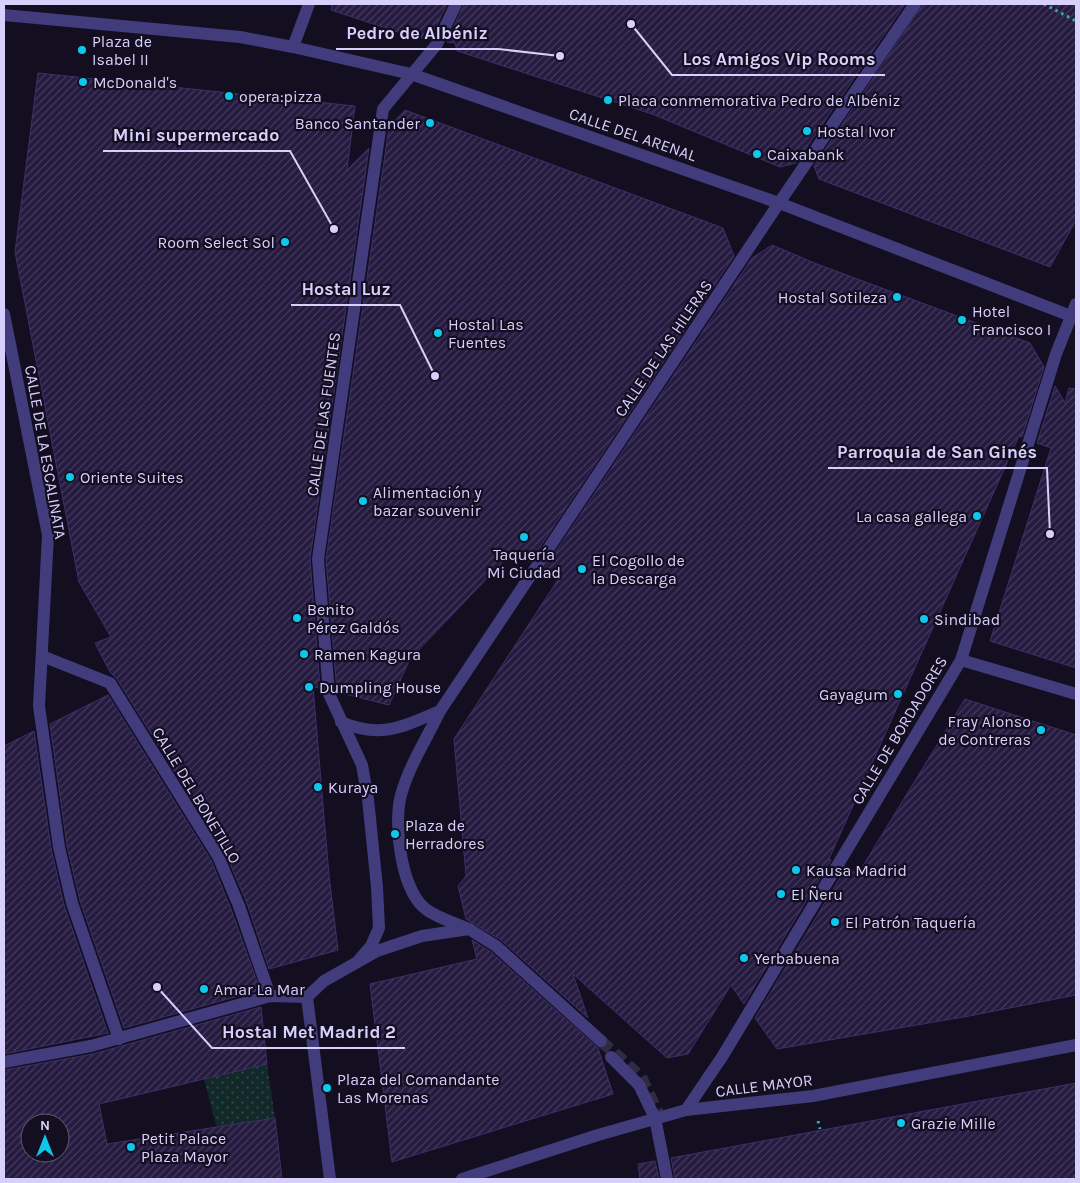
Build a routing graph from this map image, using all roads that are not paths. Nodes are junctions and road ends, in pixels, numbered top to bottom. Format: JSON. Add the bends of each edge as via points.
{"nodes":[{"id":1,"x":309,"y":4,"type":"edge"},
{"id":2,"x":456,"y":4,"type":"edge"},
{"id":3,"x":915,"y":4,"type":"edge"},
{"id":4,"x":4,"y":15,"type":"edge"},
{"id":5,"x":293,"y":47,"type":"junction"},
{"id":6,"x":411,"y":74,"type":"junction"},
{"id":7,"x":779,"y":203,"type":"junction"},
{"id":8,"x":1076,"y":304,"type":"edge"},
{"id":9,"x":4,"y":314,"type":"edge"},
{"id":10,"x":1073,"y":317,"type":"edge"},
{"id":11,"x":42,"y":656,"type":"junction"},
{"id":12,"x":961,"y":660,"type":"junction"},
{"id":13,"x":1076,"y":694,"type":"edge"},
{"id":14,"x":440,"y":711,"type":"junction"},
{"id":15,"x":341,"y":722,"type":"junction"},
{"id":16,"x":469,"y":929,"type":"junction"},
{"id":17,"x":358,"y":960,"type":"junction"},
{"id":18,"x":270,"y":996,"type":"junction"},
{"id":19,"x":307,"y":997,"type":"junction"},
{"id":20,"x":119,"y":1038,"type":"junction"},
{"id":21,"x":601,"y":1041,"type":"tunnel mouth"},
{"id":22,"x":1076,"y":1044,"type":"edge"},
{"id":23,"x":611,"y":1057,"type":"dead end"},
{"id":24,"x":4,"y":1062,"type":"edge"},
{"id":25,"x":686,"y":1110,"type":"junction"},
{"id":26,"x":655,"y":1118,"type":"junction"},
{"id":27,"x":330,"y":1179,"type":"edge"},
{"id":28,"x":462,"y":1179,"type":"edge"},
{"id":29,"x":667,"y":1179,"type":"edge"}],
"edges":[{"from":1,"to":5,"type":"street"},
{"from":2,"to":6,"type":"street","via":[[437,44]]},
{"from":3,"to":7,"type":"street","name":"CALLE DE LAS HILERAS"},
{"from":4,"to":5,"type":"street","name":"CALLE DEL ARENAL","via":[[240,37]]},
{"from":5,"to":6,"type":"street","name":"CALLE DEL ARENAL"},
{"from":6,"to":7,"type":"street","name":"CALLE DEL ARENAL"},
{"from":6,"to":15,"type":"street","name":"CALLE DE LAS FUENTES","via":[[383,109],[318,559],[329,694]]},
{"from":7,"to":10,"type":"street","name":"CALLE DEL ARENAL"},
{"from":7,"to":14,"type":"street","name":"CALLE DE LAS HILERAS"},
{"from":8,"to":10,"type":"street","name":"CALLE DE BORDADORES"},
{"from":9,"to":11,"type":"street","name":"CALLE DE LA ESCALINATA","via":[[48,535]]},
{"from":10,"to":12,"type":"street","name":"CALLE DE BORDADORES","via":[[1056,354]]},
{"from":11,"to":18,"type":"street","name":"CALLE DEL BONETILLO","via":[[110,683],[218,856],[240,906]]},
{"from":11,"to":20,"type":"street","name":"CALLE DE LA ESCALINATA","via":[[39,706],[62,863],[72,903]]},
{"from":12,"to":13,"type":"street"},
{"from":12,"to":25,"type":"street","name":"CALLE DE BORDADORES","via":[[722,1057]]},
{"from":14,"to":15,"type":"street","via":[[385,731],[361,730]]},
{"from":14,"to":16,"type":"street","via":[[399,801],[403,866],[408,882],[426,910]]},
{"from":15,"to":17,"type":"street","via":[[362,765],[379,908],[376,935]]},
{"from":16,"to":17,"type":"street","via":[[438,932],[408,940]]},
{"from":16,"to":21,"type":"street","via":[[496,946]]},
{"from":17,"to":19,"type":"street","via":[[324,981]]},
{"from":18,"to":19,"type":"street"},
{"from":18,"to":20,"type":"street"},
{"from":19,"to":27,"type":"street"},
{"from":20,"to":24,"type":"street"},
{"from":22,"to":25,"type":"street","name":"CALLE MAYOR","via":[[813,1096]]},
{"from":23,"to":26,"type":"street","via":[[639,1085]]},
{"from":25,"to":26,"type":"street","name":"CALLE MAYOR"},
{"from":26,"to":28,"type":"street","name":"CALLE MAYOR"},
{"from":26,"to":29,"type":"street"}]}
